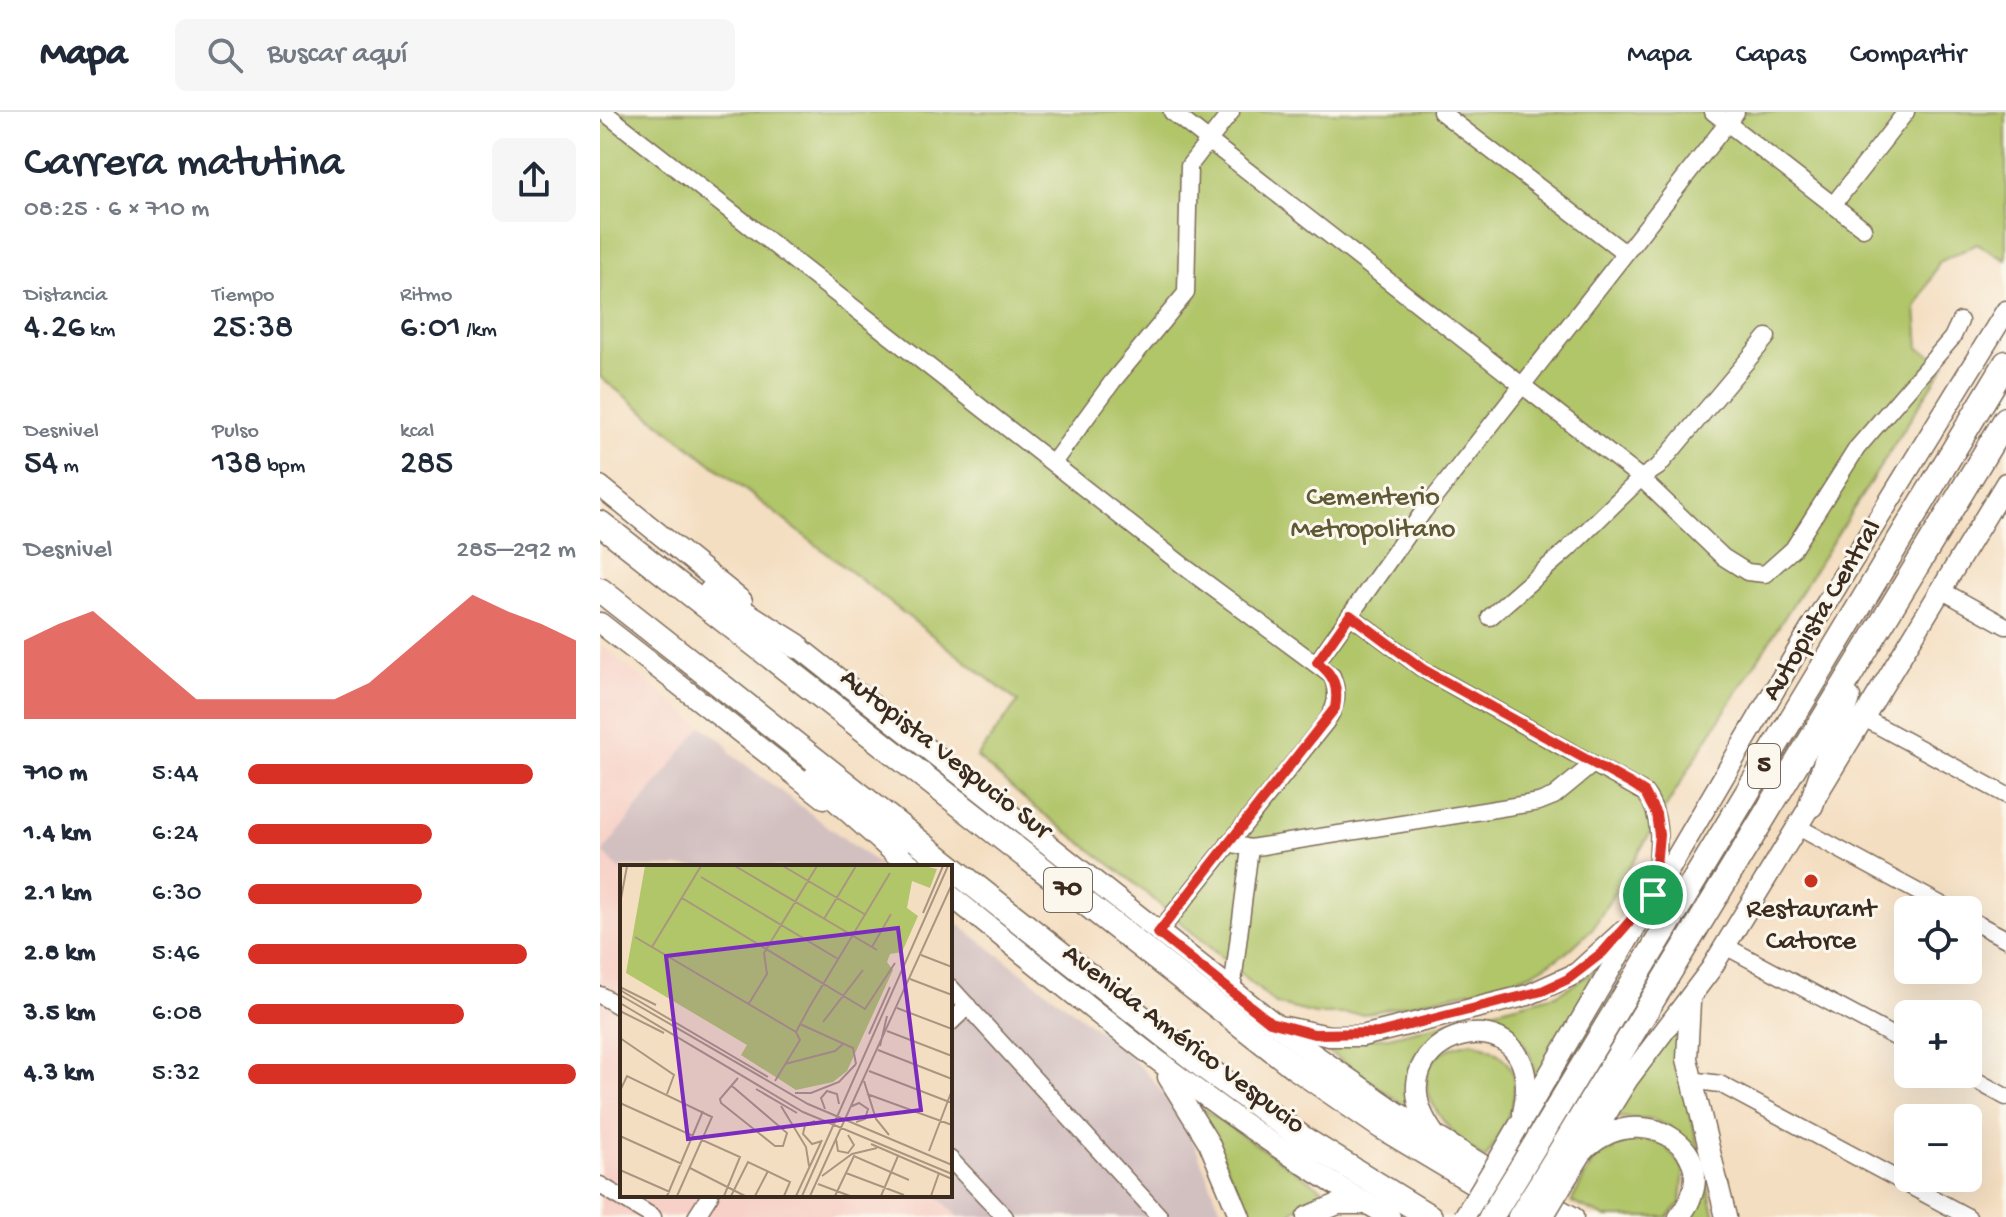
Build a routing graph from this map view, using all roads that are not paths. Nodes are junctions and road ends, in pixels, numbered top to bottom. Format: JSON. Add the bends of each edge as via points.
{"nodes":[{"id":1,"x":604,"y":112,"type":"edge"},
{"id":2,"x":1172,"y":112,"type":"edge"},
{"id":3,"x":1231,"y":112,"type":"edge"},
{"id":4,"x":1441,"y":112,"type":"edge"},
{"id":5,"x":1713,"y":112,"type":"edge"},
{"id":6,"x":1906,"y":112,"type":"edge"},
{"id":7,"x":1732,"y":117,"type":"edge"},
{"id":8,"x":1208,"y":141,"type":"junction"},
{"id":9,"x":1833,"y":205,"type":"junction"},
{"id":10,"x":1863,"y":228,"type":"dead end"},
{"id":11,"x":1625,"y":253,"type":"junction"},
{"id":12,"x":2006,"y":311,"type":"edge"},
{"id":13,"x":1960,"y":321,"type":"dead end"},
{"id":14,"x":1767,"y":337,"type":"dead end"},
{"id":15,"x":2006,"y":363,"type":"edge"},
{"id":16,"x":1522,"y":386,"type":"junction"},
{"id":17,"x":2006,"y":419,"type":"edge"},
{"id":18,"x":1053,"y":463,"type":"junction"},
{"id":19,"x":1641,"y":478,"type":"junction"},
{"id":20,"x":2006,"y":483,"type":"edge"},
{"id":21,"x":600,"y":486,"type":"edge"},
{"id":22,"x":600,"y":523,"type":"edge"},
{"id":23,"x":620,"y":538,"type":"junction"},
{"id":24,"x":600,"y":590,"type":"edge"},
{"id":25,"x":1941,"y":590,"type":"junction"},
{"id":26,"x":1350,"y":615,"type":"junction"},
{"id":27,"x":1490,"y":617,"type":"dead end"},
{"id":28,"x":600,"y":623,"type":"edge"},
{"id":29,"x":2006,"y":626,"type":"edge"},
{"id":30,"x":1875,"y":630,"type":"junction"},
{"id":31,"x":797,"y":646,"type":"junction"},
{"id":32,"x":1317,"y":662,"type":"junction"},
{"id":33,"x":702,"y":672,"type":"junction"},
{"id":34,"x":1864,"y":718,"type":"junction"},
{"id":35,"x":1593,"y":764,"type":"junction"},
{"id":36,"x":2006,"y":795,"type":"edge"},
{"id":37,"x":1811,"y":805,"type":"junction"},
{"id":38,"x":1798,"y":827,"type":"junction"},
{"id":39,"x":1229,"y":843,"type":"junction"},
{"id":40,"x":1250,"y":848,"type":"junction"},
{"id":41,"x":906,"y":860,"type":"edge"},
{"id":42,"x":947,"y":865,"type":"edge"},
{"id":43,"x":952,"y":869,"type":"edge"},
{"id":44,"x":1653,"y":895,"type":"junction"},
{"id":45,"x":1925,"y":896,"type":"edge"},
{"id":46,"x":952,"y":897,"type":"edge"},
{"id":47,"x":1982,"y":926,"type":"edge"},
{"id":48,"x":1158,"y":933,"type":"junction"},
{"id":49,"x":2006,"y":939,"type":"edge"},
{"id":50,"x":1725,"y":946,"type":"junction"},
{"id":51,"x":952,"y":989,"type":"edge"},
{"id":52,"x":1232,"y":991,"type":"junction"},
{"id":53,"x":600,"y":995,"type":"edge"},
{"id":54,"x":1691,"y":998,"type":"junction"},
{"id":55,"x":968,"y":1006,"type":"junction"},
{"id":56,"x":620,"y":1007,"type":"edge"},
{"id":57,"x":952,"y":1021,"type":"edge"},
{"id":58,"x":1270,"y":1022,"type":"junction"},
{"id":59,"x":1894,"y":1037,"type":"edge"},
{"id":60,"x":1154,"y":1057,"type":"junction"},
{"id":61,"x":1691,"y":1080,"type":"junction"},
{"id":62,"x":1982,"y":1084,"type":"edge"},
{"id":63,"x":2006,"y":1097,"type":"edge"},
{"id":64,"x":1521,"y":1122,"type":"junction"},
{"id":65,"x":1436,"y":1137,"type":"junction"},
{"id":66,"x":1578,"y":1158,"type":"junction"},
{"id":67,"x":952,"y":1161,"type":"edge"},
{"id":68,"x":1511,"y":1162,"type":"junction"},
{"id":69,"x":600,"y":1185,"type":"edge"},
{"id":70,"x":1551,"y":1185,"type":"junction"},
{"id":71,"x":620,"y":1197,"type":"edge"},
{"id":72,"x":709,"y":1197,"type":"edge"},
{"id":73,"x":1368,"y":1204,"type":"junction"},
{"id":74,"x":638,"y":1207,"type":"edge"},
{"id":75,"x":653,"y":1217,"type":"edge"},
{"id":76,"x":696,"y":1217,"type":"edge"},
{"id":77,"x":1005,"y":1217,"type":"edge"},
{"id":78,"x":1160,"y":1217,"type":"edge"},
{"id":79,"x":1240,"y":1217,"type":"edge"},
{"id":80,"x":1307,"y":1217,"type":"edge"},
{"id":81,"x":1390,"y":1217,"type":"edge"},
{"id":82,"x":1430,"y":1217,"type":"edge"},
{"id":83,"x":1464,"y":1217,"type":"edge"},
{"id":84,"x":1491,"y":1217,"type":"edge"},
{"id":85,"x":1520,"y":1217,"type":"edge"},
{"id":86,"x":1533,"y":1217,"type":"edge"},
{"id":87,"x":1543,"y":1217,"type":"edge"},
{"id":88,"x":1573,"y":1217,"type":"edge"},
{"id":89,"x":1679,"y":1217,"type":"edge"},
{"id":90,"x":1726,"y":1217,"type":"edge"},
{"id":91,"x":1968,"y":1217,"type":"edge"}],
"edges":[{"from":1,"to":18,"type":"street"},
{"from":2,"to":8,"type":"street"},
{"from":3,"to":8,"type":"street"},
{"from":4,"to":11,"type":"street"},
{"from":5,"to":7,"type":"street"},
{"from":6,"to":9,"type":"street"},
{"from":7,"to":9,"type":"street"},
{"from":7,"to":11,"type":"street"},
{"from":8,"to":16,"type":"street"},
{"from":8,"to":18,"type":"street","via":[[1189,166],[1186,293]]},
{"from":9,"to":10,"type":"street"},
{"from":11,"to":16,"type":"street"},
{"from":12,"to":44,"type":"main road"},
{"from":13,"to":19,"type":"street","via":[[1952,338],[1857,448],[1793,549],[1765,574],[1747,572],[1723,557]]},
{"from":14,"to":19,"type":"street","via":[[1658,467]]},
{"from":15,"to":68,"type":"highway","name":"Autopista Central","number":"5"},
{"from":16,"to":19,"type":"street"},
{"from":16,"to":26,"type":"street"},
{"from":17,"to":30,"type":"highway","name":"Autopista Central","number":"5"},
{"from":18,"to":32,"type":"street"},
{"from":19,"to":27,"type":"street"},
{"from":20,"to":25,"type":"main road"},
{"from":21,"to":31,"type":"main road"},
{"from":22,"to":23,"type":"highway","name":"Autopista Vespucio Sur","number":"70"},
{"from":23,"to":31,"type":"highway"},
{"from":23,"to":86,"type":"highway","name":"Autopista Vespucio Sur","number":"70","via":[[1295,1067],[1416,1149]]},
{"from":24,"to":33,"type":"highway","number":"70"},
{"from":25,"to":29,"type":"street"},
{"from":25,"to":34,"type":"main road"},
{"from":26,"to":32,"type":"street"},
{"from":26,"to":35,"type":"street","via":[[1424,670]]},
{"from":28,"to":41,"type":"main road"},
{"from":30,"to":37,"type":"highway"},
{"from":30,"to":70,"type":"highway","name":"Autopista Central","number":"5"},
{"from":31,"to":48,"type":"main road"},
{"from":32,"to":39,"type":"street","via":[[1335,681],[1335,708]]},
{"from":33,"to":41,"type":"highway"},
{"from":33,"to":42,"type":"highway","number":"70"},
{"from":34,"to":36,"type":"street"},
{"from":34,"to":37,"type":"main road"},
{"from":35,"to":40,"type":"street","via":[[1539,802]]},
{"from":35,"to":44,"type":"street","via":[[1641,790],[1654,806],[1659,835]]},
{"from":37,"to":38,"type":"main road"},
{"from":38,"to":45,"type":"street"},
{"from":38,"to":50,"type":"main road"},
{"from":39,"to":40,"type":"street"},
{"from":39,"to":48,"type":"street"},
{"from":40,"to":52,"type":"street"},
{"from":43,"to":82,"type":"highway","number":"70","via":[[1203,1066],[1305,1140]]},
{"from":44,"to":58,"type":"main road","via":[[1603,952],[1542,991],[1362,1036],[1314,1034]]},
{"from":44,"to":64,"type":"main road"},
{"from":46,"to":60,"type":"main road","name":"Avenida Américo Vespucio"},
{"from":47,"to":49,"type":"street"},
{"from":48,"to":52,"type":"main road"},
{"from":50,"to":54,"type":"main road"},
{"from":50,"to":59,"type":"street"},
{"from":51,"to":55,"type":"street"},
{"from":52,"to":58,"type":"main road"},
{"from":53,"to":56,"type":"street"},
{"from":54,"to":61,"type":"main road","via":[[1686,1040]]},
{"from":54,"to":66,"type":"main road","via":[[1628,1079]]},
{"from":55,"to":57,"type":"street"},
{"from":55,"to":78,"type":"street"},
{"from":58,"to":65,"type":"main road"},
{"from":60,"to":73,"type":"main road","name":"Avenida Américo Vespucio","via":[[1262,1137]]},
{"from":60,"to":79,"type":"main road","via":[[1202,1130]]},
{"from":61,"to":90,"type":"main road"},
{"from":61,"to":91,"type":"street","via":[[1720,1084]]},
{"from":62,"to":63,"type":"street"},
{"from":64,"to":65,"type":"main road","via":[[1527,1084],[1518,1056],[1490,1035],[1459,1034],[1433,1049],[1420,1073],[1421,1108]]},
{"from":64,"to":68,"type":"main road"},
{"from":65,"to":88,"type":"main road"},
{"from":66,"to":70,"type":"main road"},
{"from":66,"to":89,"type":"main road","via":[[1623,1128],[1646,1126],[1664,1132],[1680,1143],[1693,1168],[1692,1195]]},
{"from":67,"to":77,"type":"street"},
{"from":68,"to":83,"type":"main road","bridge":true},
{"from":68,"to":84,"type":"highway","name":"Autopista Central","number":"5","bridge":true},
{"from":69,"to":71,"type":"street"},
{"from":70,"to":85,"type":"highway","name":"Autopista Central","number":"5","bridge":true},
{"from":70,"to":87,"type":"main road","bridge":true},
{"from":72,"to":76,"type":"street"},
{"from":73,"to":80,"type":"main road","via":[[1338,1204]]},
{"from":73,"to":81,"type":"main road","name":"Avenida Américo Vespucio"},
{"from":74,"to":75,"type":"street"}]}
